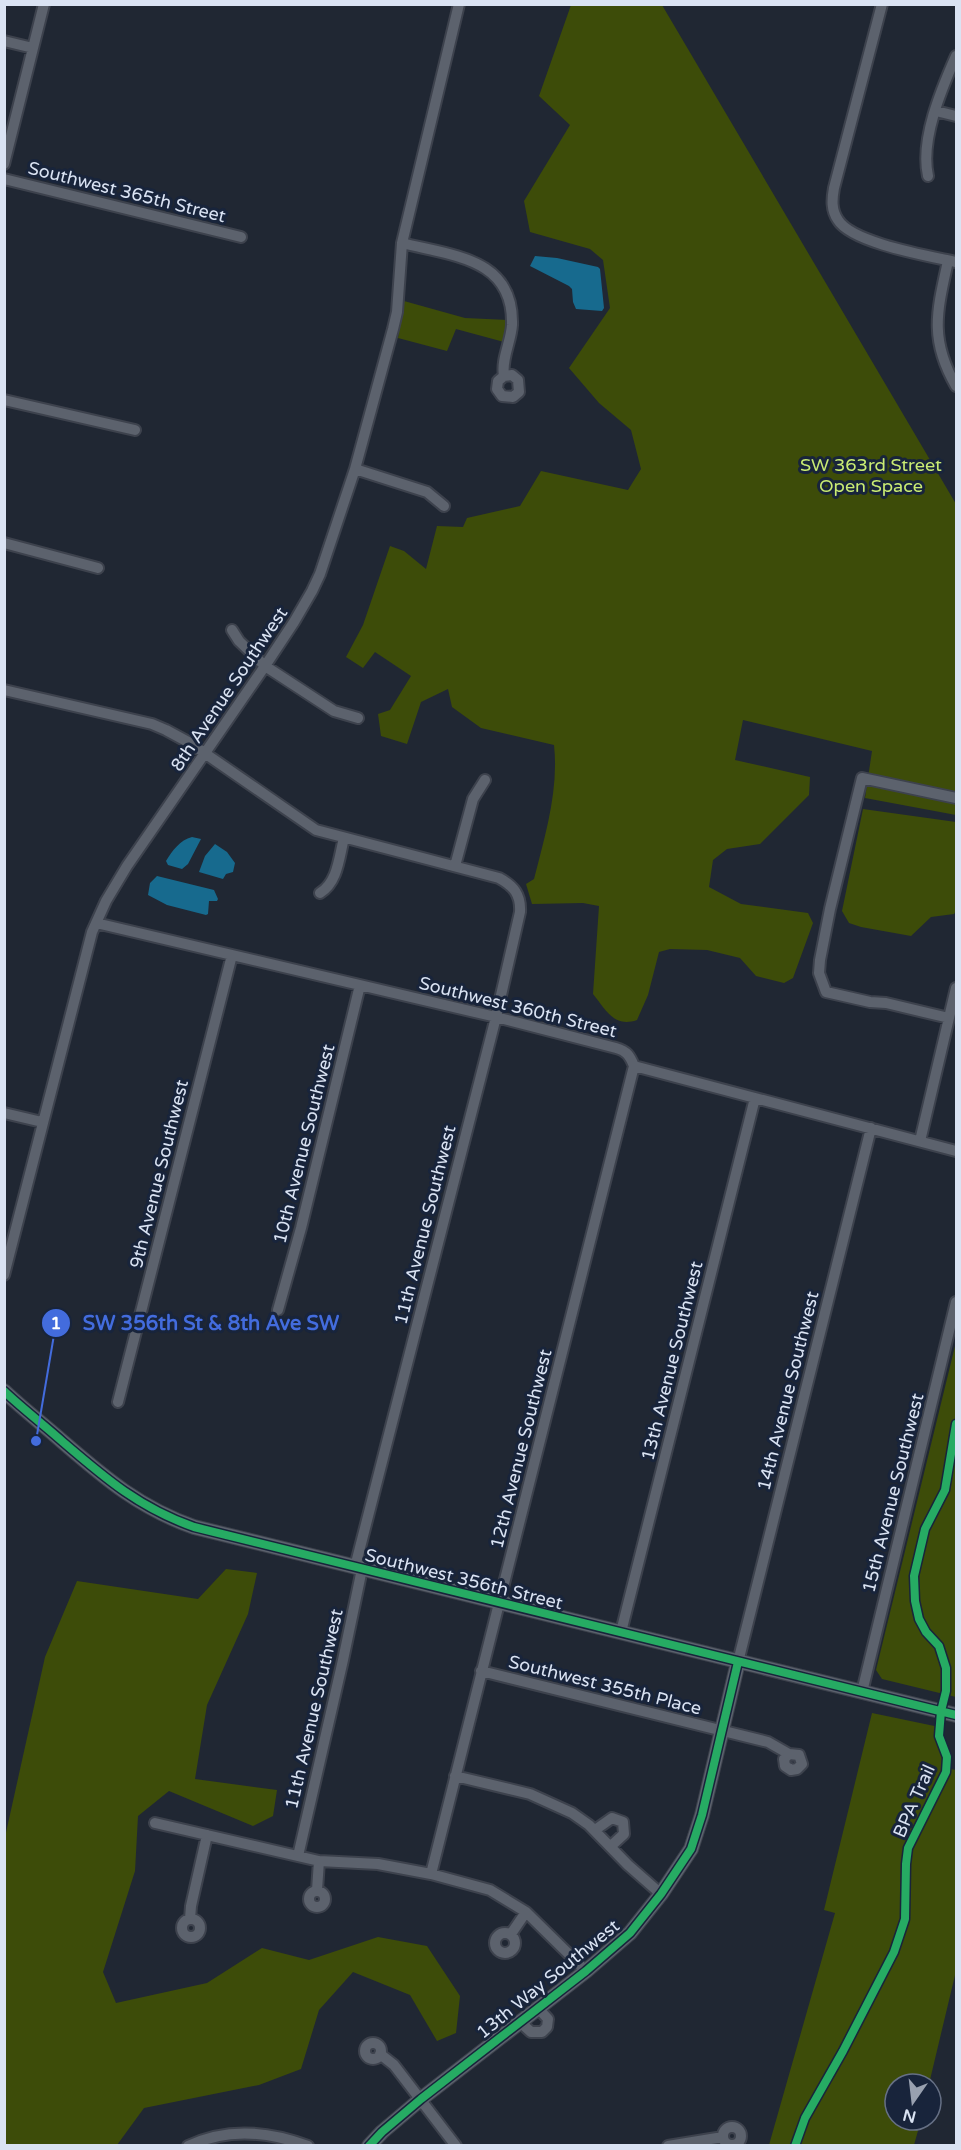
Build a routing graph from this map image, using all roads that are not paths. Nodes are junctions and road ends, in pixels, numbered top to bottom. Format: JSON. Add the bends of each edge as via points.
{"nodes":[{"id":1,"x":44,"y":4,"type":"edge"},
{"id":2,"x":459,"y":4,"type":"edge"},
{"id":3,"x":882,"y":4,"type":"edge"},
{"id":4,"x":4,"y":41,"type":"edge"},
{"id":5,"x":33,"y":48,"type":"junction"},
{"id":6,"x":957,"y":56,"type":"edge"},
{"id":7,"x":936,"y":111,"type":"junction"},
{"id":8,"x":957,"y":116,"type":"edge"},
{"id":9,"x":4,"y":164,"type":"edge"},
{"id":10,"x":928,"y":176,"type":"dead end"},
{"id":11,"x":4,"y":179,"type":"edge"},
{"id":12,"x":241,"y":237,"type":"dead end"},
{"id":13,"x":402,"y":243,"type":"junction"},
{"id":14,"x":952,"y":262,"type":"edge"},
{"id":15,"x":504,"y":376,"type":"dead end"},
{"id":16,"x":957,"y":386,"type":"edge"},
{"id":17,"x":4,"y":400,"type":"edge"},
{"id":18,"x":135,"y":430,"type":"dead end"},
{"id":19,"x":355,"y":468,"type":"junction"},
{"id":20,"x":444,"y":506,"type":"dead end"},
{"id":21,"x":4,"y":543,"type":"edge"},
{"id":22,"x":98,"y":568,"type":"dead end"},
{"id":23,"x":232,"y":630,"type":"dead end"},
{"id":24,"x":265,"y":666,"type":"junction"},
{"id":25,"x":4,"y":690,"type":"edge"},
{"id":26,"x":358,"y":718,"type":"dead end"},
{"id":27,"x":206,"y":753,"type":"junction"},
{"id":28,"x":485,"y":780,"type":"dead end"},
{"id":29,"x":957,"y":798,"type":"edge"},
{"id":30,"x":344,"y":838,"type":"junction"},
{"id":31,"x":455,"y":866,"type":"junction"},
{"id":32,"x":320,"y":893,"type":"dead end"},
{"id":33,"x":96,"y":923,"type":"junction"},
{"id":34,"x":232,"y":955,"type":"junction"},
{"id":35,"x":360,"y":985,"type":"junction"},
{"id":36,"x":957,"y":988,"type":"edge"},
{"id":37,"x":496,"y":1017,"type":"junction"},
{"id":38,"x":949,"y":1018,"type":"junction"},
{"id":39,"x":634,"y":1066,"type":"junction"},
{"id":40,"x":755,"y":1098,"type":"junction"},
{"id":41,"x":4,"y":1113,"type":"edge"},
{"id":42,"x":42,"y":1122,"type":"junction"},
{"id":43,"x":871,"y":1128,"type":"junction"},
{"id":44,"x":920,"y":1141,"type":"junction"},
{"id":45,"x":957,"y":1151,"type":"edge"},
{"id":46,"x":10,"y":1234,"type":"edge"},
{"id":47,"x":4,"y":1275,"type":"edge"},
{"id":48,"x":957,"y":1302,"type":"edge"},
{"id":49,"x":278,"y":1310,"type":"dead end"},
{"id":50,"x":4,"y":1391,"type":"edge"},
{"id":51,"x":118,"y":1402,"type":"dead end"},
{"id":52,"x":358,"y":1568,"type":"junction"},
{"id":53,"x":500,"y":1603,"type":"junction"},
{"id":54,"x":621,"y":1632,"type":"junction"},
{"id":55,"x":738,"y":1662,"type":"junction"},
{"id":56,"x":481,"y":1671,"type":"junction"},
{"id":57,"x":862,"y":1692,"type":"junction"},
{"id":58,"x":957,"y":1715,"type":"edge"},
{"id":59,"x":721,"y":1731,"type":"junction"},
{"id":60,"x":789,"y":1754,"type":"dead end"},
{"id":61,"x":455,"y":1776,"type":"junction"},
{"id":62,"x":155,"y":1823,"type":"dead end"},
{"id":63,"x":595,"y":1830,"type":"junction"},
{"id":64,"x":207,"y":1835,"type":"junction"},
{"id":65,"x":611,"y":1846,"type":"junction"},
{"id":66,"x":298,"y":1856,"type":"junction"},
{"id":67,"x":319,"y":1861,"type":"junction"},
{"id":68,"x":431,"y":1874,"type":"junction"},
{"id":69,"x":317,"y":1890,"type":"dead end"},
{"id":70,"x":662,"y":1894,"type":"junction"},
{"id":71,"x":526,"y":1912,"type":"junction"},
{"id":72,"x":190,"y":1919,"type":"dead end"},
{"id":73,"x":511,"y":1934,"type":"dead end"},
{"id":74,"x":586,"y":1971,"type":"junction"},
{"id":75,"x":538,"y":2008,"type":"junction"},
{"id":76,"x":520,"y":2022,"type":"junction"},
{"id":77,"x":380,"y":2054,"type":"dead end"},
{"id":78,"x":421,"y":2099,"type":"junction"},
{"id":79,"x":723,"y":2137,"type":"dead end"},
{"id":80,"x":301,"y":2144,"type":"edge"},
{"id":81,"x":188,"y":2145,"type":"edge"},
{"id":82,"x":369,"y":2145,"type":"edge"},
{"id":83,"x":456,"y":2145,"type":"edge"},
{"id":84,"x":668,"y":2145,"type":"edge"}],
"edges":[{"from":1,"to":5,"type":"street"},
{"from":2,"to":13,"type":"street","name":"8th Avenue Southwest"},
{"from":3,"to":14,"type":"street","via":[[832,206],[838,221],[851,233]]},
{"from":4,"to":5,"type":"street"},
{"from":5,"to":9,"type":"street"},
{"from":6,"to":7,"type":"street"},
{"from":7,"to":8,"type":"street"},
{"from":7,"to":10,"type":"street","via":[[925,150]]},
{"from":11,"to":12,"type":"street","name":"Southwest 365th Street"},
{"from":13,"to":15,"type":"street","via":[[472,262],[493,272],[501,281],[512,316]]},
{"from":13,"to":19,"type":"street","name":"8th Avenue Southwest","via":[[397,312]]},
{"from":14,"to":16,"type":"street","via":[[936,325],[943,359]]},
{"from":17,"to":18,"type":"street"},
{"from":19,"to":20,"type":"street","via":[[427,492]]},
{"from":19,"to":24,"type":"street","name":"8th Avenue Southwest","via":[[320,574],[299,615]]},
{"from":21,"to":22,"type":"street"},
{"from":23,"to":24,"type":"street"},
{"from":24,"to":26,"type":"street","via":[[334,711]]},
{"from":24,"to":27,"type":"street","name":"8th Avenue Southwest"},
{"from":25,"to":27,"type":"street","via":[[152,724]]},
{"from":27,"to":30,"type":"street","via":[[305,824]]},
{"from":27,"to":33,"type":"street","name":"8th Avenue Southwest","via":[[127,867]]},
{"from":28,"to":31,"type":"street","via":[[473,799]]},
{"from":29,"to":38,"type":"street","via":[[862,778],[830,909],[819,973],[826,992]]},
{"from":30,"to":31,"type":"street"},
{"from":30,"to":32,"type":"street","via":[[333,880]]},
{"from":31,"to":37,"type":"street","name":"11th Avenue Southwest","via":[[510,884],[521,903]]},
{"from":33,"to":34,"type":"street","name":"Southwest 360th Street"},
{"from":33,"to":42,"type":"street","name":"8th Avenue Southwest"},
{"from":34,"to":35,"type":"street","name":"Southwest 360th Street"},
{"from":34,"to":51,"type":"street","name":"9th Avenue Southwest"},
{"from":35,"to":37,"type":"street","name":"Southwest 360th Street"},
{"from":35,"to":49,"type":"street","name":"10th Avenue Southwest"},
{"from":36,"to":38,"type":"street"},
{"from":37,"to":39,"type":"street","name":"Southwest 360th Street","via":[[625,1051]]},
{"from":37,"to":52,"type":"street","name":"11th Avenue Southwest"},
{"from":38,"to":44,"type":"street"},
{"from":39,"to":40,"type":"street","name":"Southwest 360th Street"},
{"from":39,"to":53,"type":"street","name":"12th Avenue Southwest"},
{"from":40,"to":43,"type":"street","name":"Southwest 360th Street"},
{"from":40,"to":54,"type":"street","name":"13th Avenue Southwest"},
{"from":41,"to":42,"type":"street"},
{"from":42,"to":46,"type":"street","name":"8th Avenue Southwest"},
{"from":43,"to":44,"type":"street","name":"Southwest 360th Street"},
{"from":43,"to":55,"type":"street","name":"14th Avenue Southwest"},
{"from":44,"to":45,"type":"street","name":"Southwest 360th Street"},
{"from":46,"to":47,"type":"street","name":"8th Avenue Southwest"},
{"from":48,"to":57,"type":"street","name":"15th Avenue Southwest"},
{"from":50,"to":52,"type":"main road","name":"Southwest 356th Street","via":[[90,1466],[150,1508],[194,1527]]},
{"from":52,"to":53,"type":"main road","name":"Southwest 356th Street"},
{"from":52,"to":66,"type":"street","name":"11th Avenue Southwest","via":[[343,1660]]},
{"from":53,"to":54,"type":"main road","name":"Southwest 356th Street"},
{"from":53,"to":56,"type":"street","name":"12th Avenue Southwest"},
{"from":54,"to":55,"type":"main road","name":"Southwest 356th Street"},
{"from":55,"to":57,"type":"main road","name":"Southwest 356th Street"},
{"from":55,"to":59,"type":"main road","name":"13th Way Southwest"},
{"from":56,"to":59,"type":"street","name":"Southwest 355th Place"},
{"from":56,"to":61,"type":"street","name":"12th Avenue Southwest"},
{"from":57,"to":58,"type":"main road","name":"Southwest 356th Street"},
{"from":59,"to":60,"type":"street","name":"Southwest 355th Place","via":[[768,1743]]},
{"from":59,"to":70,"type":"main road","name":"13th Way Southwest","via":[[691,1849]]},
{"from":61,"to":63,"type":"street","via":[[545,1800]]},
{"from":61,"to":68,"type":"street","name":"12th Avenue Southwest"},
{"from":62,"to":64,"type":"street"},
{"from":63,"to":65,"type":"street"},
{"from":63,"to":65,"type":"street","via":[[609,1819],[620,1819],[625,1826],[624,1834]]},
{"from":64,"to":66,"type":"street"},
{"from":64,"to":72,"type":"street"},
{"from":65,"to":70,"type":"street"},
{"from":66,"to":67,"type":"street"},
{"from":67,"to":68,"type":"street","via":[[378,1864]]},
{"from":67,"to":69,"type":"street"},
{"from":68,"to":71,"type":"street","via":[[490,1890]]},
{"from":70,"to":74,"type":"main road","name":"13th Way Southwest","via":[[630,1933]]},
{"from":71,"to":73,"type":"street"},
{"from":71,"to":74,"type":"street"},
{"from":74,"to":75,"type":"main road","name":"13th Way Southwest"},
{"from":75,"to":76,"type":"main road","name":"13th Way Southwest"},
{"from":75,"to":76,"type":"street","name":"13th Way Southwest","via":[[548,2019],[545,2030],[534,2033]]},
{"from":76,"to":78,"type":"main road","name":"13th Way Southwest"},
{"from":77,"to":78,"type":"street"},
{"from":78,"to":82,"type":"main road","name":"13th Way Southwest"},
{"from":78,"to":83,"type":"street"},
{"from":79,"to":84,"type":"street"},
{"from":80,"to":81,"type":"street","via":[[264,2133],[245,2132]]}]}
